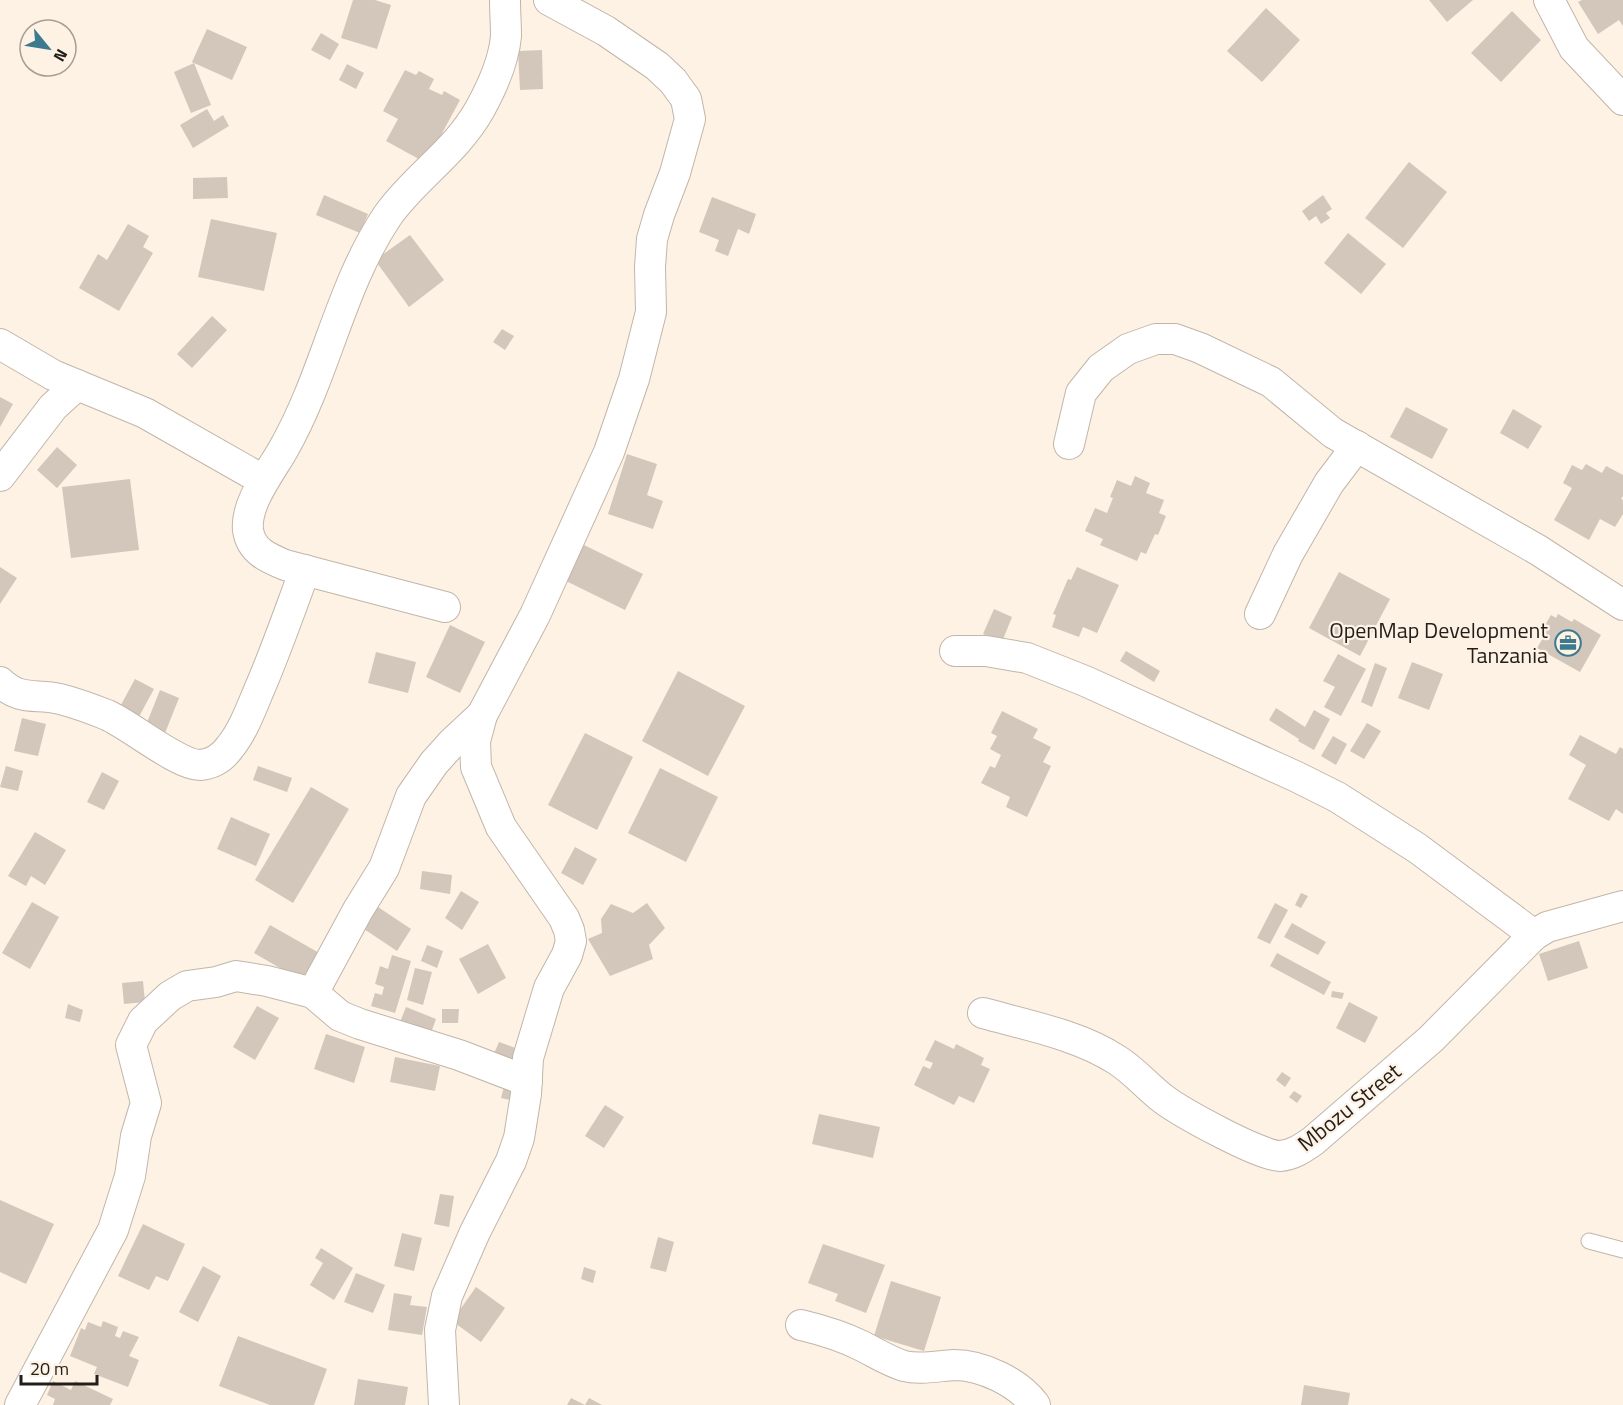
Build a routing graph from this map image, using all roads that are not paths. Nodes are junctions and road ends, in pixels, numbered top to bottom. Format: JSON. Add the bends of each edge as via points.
{"nodes":[{"id":1,"x":505,"y":0,"type":"edge"},
{"id":2,"x":549,"y":0,"type":"edge"},
{"id":3,"x":1549,"y":0,"type":"edge"},
{"id":4,"x":1623,"y":100,"type":"edge"},
{"id":5,"x":0,"y":344,"type":"edge"},
{"id":6,"x":77,"y":385,"type":"junction"},
{"id":7,"x":1069,"y":444,"type":"dead end"},
{"id":8,"x":1357,"y":446,"type":"junction"},
{"id":9,"x":0,"y":476,"type":"edge"},
{"id":10,"x":263,"y":480,"type":"junction"},
{"id":11,"x":304,"y":570,"type":"junction"},
{"id":12,"x":1623,"y":605,"type":"edge"},
{"id":13,"x":445,"y":607,"type":"dead end"},
{"id":14,"x":1260,"y":614,"type":"dead end"},
{"id":15,"x":955,"y":651,"type":"dead end"},
{"id":16,"x":0,"y":682,"type":"edge"},
{"id":17,"x":482,"y":716,"type":"junction"},
{"id":18,"x":1623,"y":906,"type":"edge"},
{"id":19,"x":1534,"y":935,"type":"junction"},
{"id":20,"x":313,"y":993,"type":"junction"},
{"id":21,"x":983,"y":1013,"type":"dead end"},
{"id":22,"x":527,"y":1081,"type":"junction"},
{"id":23,"x":1589,"y":1241,"type":"dead end"},
{"id":24,"x":1623,"y":1250,"type":"edge"},
{"id":25,"x":801,"y":1325,"type":"dead end"},
{"id":26,"x":20,"y":1405,"type":"edge"},
{"id":27,"x":444,"y":1405,"type":"edge"},
{"id":28,"x":1035,"y":1405,"type":"edge"}],
"edges":[{"from":1,"to":10,"type":"street","via":[[506,39],[484,101],[451,150],[388,215],[366,253],[302,410]]},
{"from":2,"to":17,"type":"street","via":[[606,31],[657,66],[686,99],[690,119],[652,239],[651,312],[631,390],[609,452],[535,615]]},
{"from":3,"to":4,"type":"street","via":[[1574,48]]},
{"from":5,"to":6,"type":"street"},
{"from":6,"to":9,"type":"street","via":[[53,407]]},
{"from":6,"to":10,"type":"street","via":[[145,413]]},
{"from":7,"to":8,"type":"street","via":[[1081,393],[1101,368],[1128,349],[1156,339],[1175,339],[1271,382],[1333,434]]},
{"from":8,"to":12,"type":"street","via":[[1538,550]]},
{"from":8,"to":14,"type":"street","via":[[1329,483],[1288,554]]},
{"from":10,"to":11,"type":"street","via":[[248,528],[252,543],[264,556]]},
{"from":11,"to":13,"type":"street"},
{"from":11,"to":16,"type":"street","via":[[249,713],[231,747],[215,762],[198,765],[88,707],[11,692]]},
{"from":15,"to":19,"type":"street","via":[[1027,658],[1298,777],[1417,848]]},
{"from":17,"to":20,"type":"street","via":[[440,757],[411,796],[384,868]]},
{"from":17,"to":22,"type":"street","via":[[475,741],[476,767],[501,827],[564,918],[571,941],[539,1017],[528,1058]]},
{"from":18,"to":19,"type":"street","name":"Mbozu Street","via":[[1547,927]]},
{"from":19,"to":21,"type":"street","name":"Mbozu Street","via":[[1422,1047],[1313,1141],[1281,1156],[1264,1153],[1164,1100],[1116,1059],[1069,1037]]},
{"from":20,"to":22,"type":"street","via":[[340,1016]]},
{"from":20,"to":26,"type":"street","via":[[236,976],[187,986],[142,1021],[131,1046],[146,1102],[114,1230]]},
{"from":22,"to":27,"type":"street","via":[[519,1138],[511,1161],[447,1296],[440,1330]]},
{"from":23,"to":24,"type":"lane"},
{"from":25,"to":28,"type":"street","via":[[825,1330],[906,1366],[973,1367],[998,1376]]}]}
